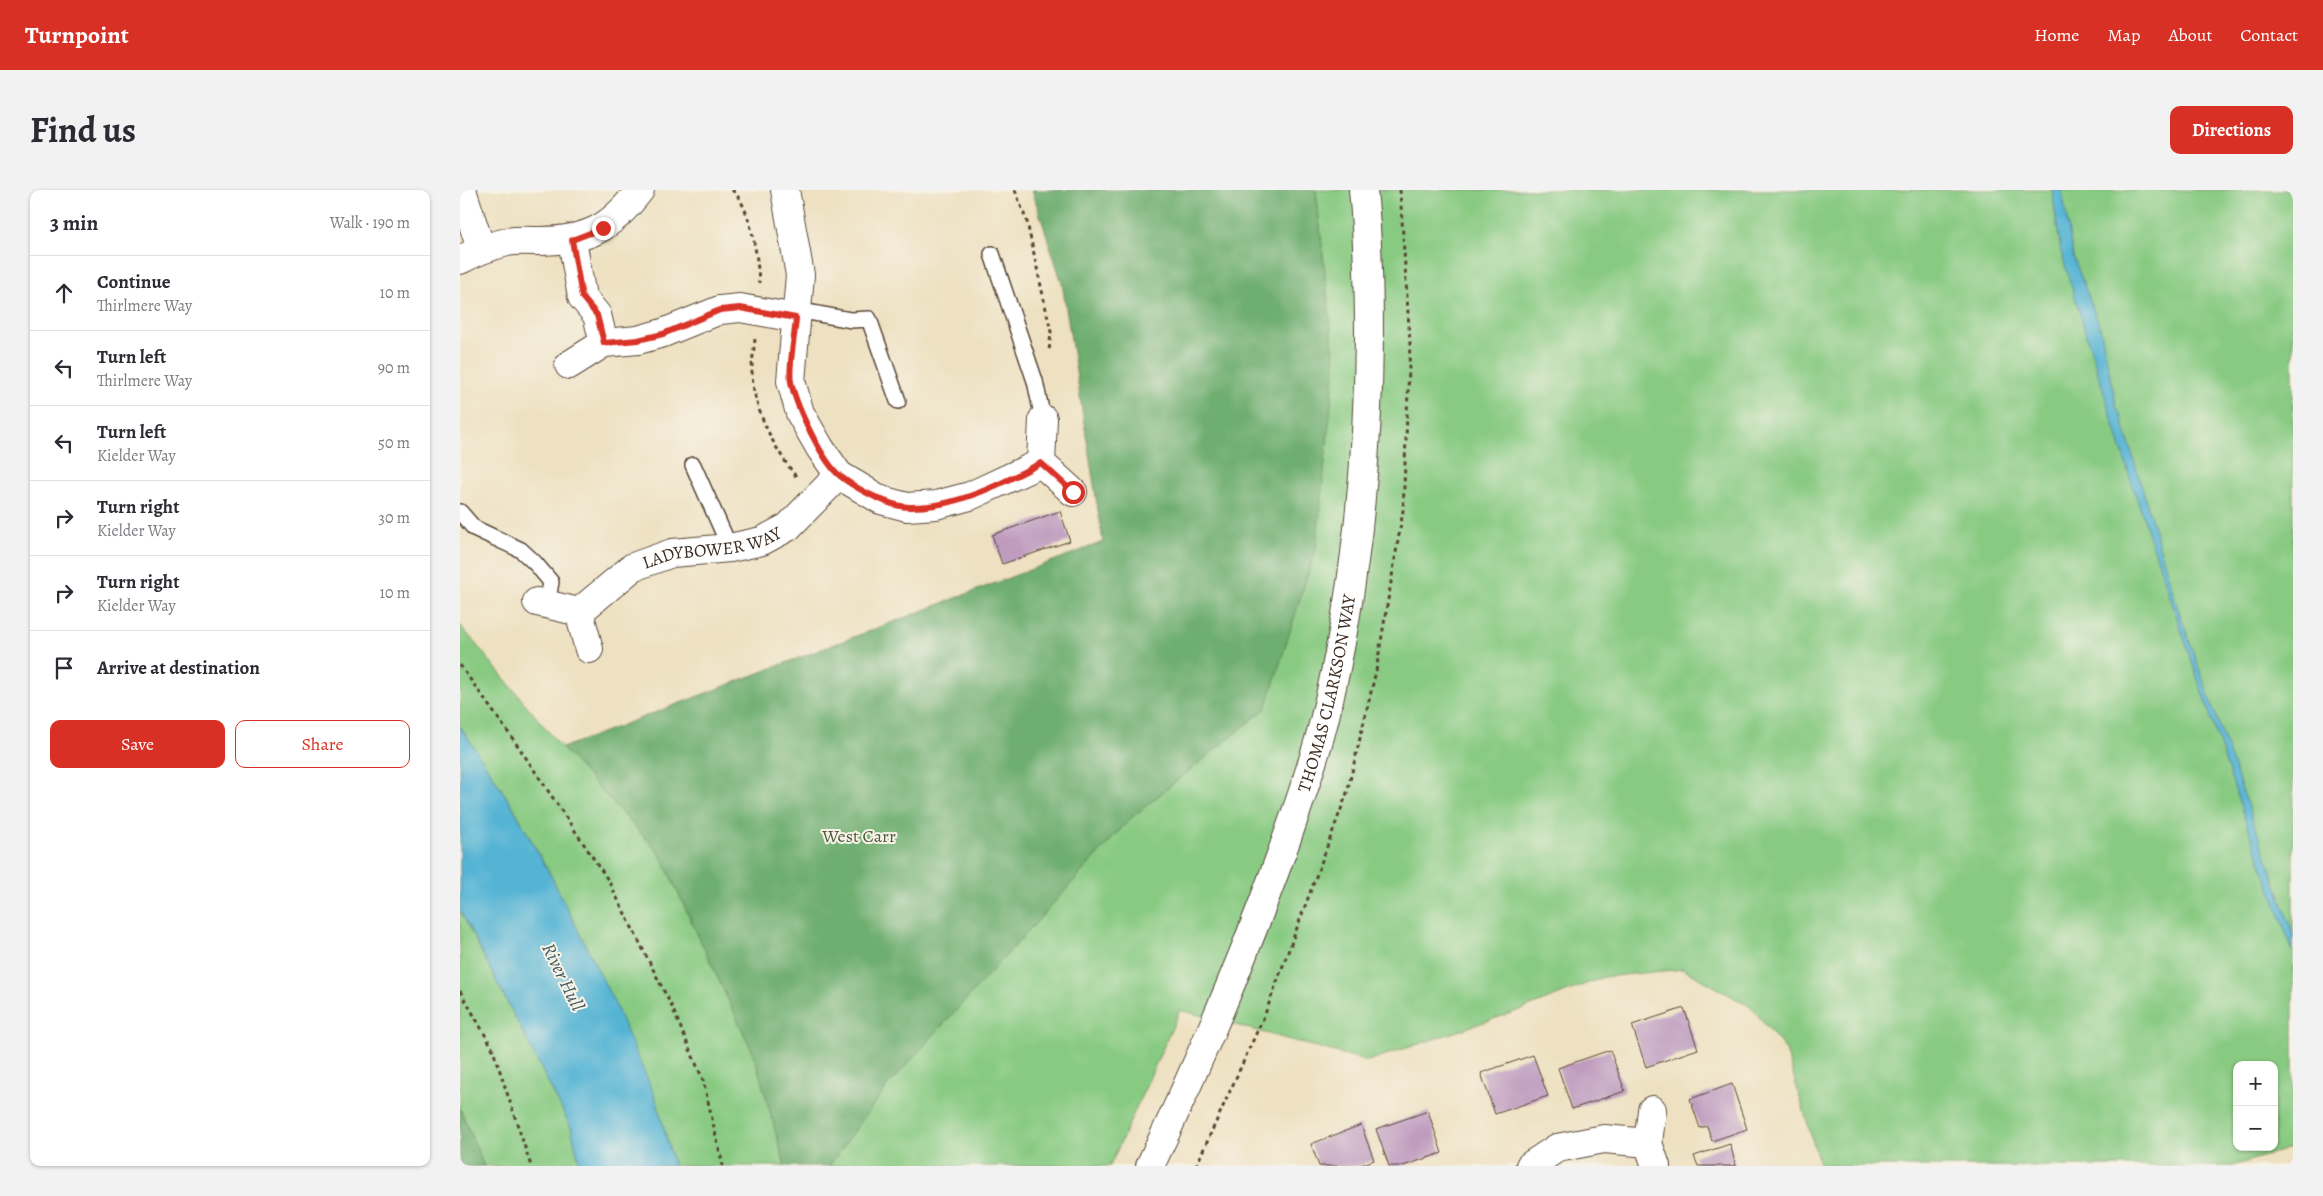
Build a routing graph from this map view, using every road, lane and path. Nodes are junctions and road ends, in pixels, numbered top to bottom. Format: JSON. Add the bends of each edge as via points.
{"nodes":[{"id":1,"x":462,"y":190,"type":"edge"},
{"id":2,"x":640,"y":190,"type":"edge"},
{"id":3,"x":785,"y":190,"type":"edge"},
{"id":4,"x":1362,"y":190,"type":"edge"},
{"id":5,"x":572,"y":240,"type":"junction"},
{"id":6,"x":992,"y":254,"type":"dead end"},
{"id":7,"x":471,"y":255,"type":"edge"},
{"id":8,"x":797,"y":314,"type":"junction"},
{"id":9,"x":604,"y":343,"type":"junction"},
{"id":10,"x":569,"y":366,"type":"dead end"},
{"id":11,"x":898,"y":401,"type":"dead end"},
{"id":12,"x":1043,"y":419,"type":"joint"},
{"id":13,"x":1041,"y":463,"type":"junction"},
{"id":14,"x":693,"y":465,"type":"dead end"},
{"id":15,"x":839,"y":475,"type":"junction"},
{"id":16,"x":1073,"y":492,"type":"dead end"},
{"id":17,"x":460,"y":512,"type":"edge"},
{"id":18,"x":730,"y":548,"type":"junction"},
{"id":19,"x":542,"y":603,"type":"joint"},
{"id":20,"x":579,"y":612,"type":"junction"},
{"id":21,"x":589,"y":649,"type":"dead end"},
{"id":22,"x":460,"y":665,"type":"edge"},
{"id":23,"x":460,"y":991,"type":"edge"},
{"id":24,"x":1652,"y":1110,"type":"dead end"},
{"id":25,"x":1652,"y":1154,"type":"edge"},
{"id":26,"x":532,"y":1166,"type":"edge"},
{"id":27,"x":723,"y":1166,"type":"edge"},
{"id":28,"x":1150,"y":1166,"type":"edge"},
{"id":29,"x":1530,"y":1166,"type":"edge"}],
"edges":[{"from":1,"to":7,"type":"main road"},
{"from":2,"to":5,"type":"main road","via":[[630,204],[603,228]]},
{"from":3,"to":8,"type":"main road","via":[[800,275]]},
{"from":4,"to":28,"type":"main road","name":"THOMAS CLARKSON WAY","via":[[1369,298],[1363,477],[1346,612],[1324,721],[1295,816],[1259,914],[1211,1034]]},
{"from":5,"to":7,"type":"main road","via":[[509,242]]},
{"from":5,"to":9,"type":"main road","via":[[582,297],[597,315]]},
{"from":6,"to":12,"type":"lane","via":[[1035,381]]},
{"from":8,"to":9,"type":"main road","via":[[740,308],[720,310],[663,334]]},
{"from":8,"to":11,"type":"lane","via":[[868,319]]},
{"from":8,"to":15,"type":"main road","via":[[791,380],[800,413]]},
{"from":9,"to":10,"type":"main road"},
{"from":12,"to":13,"type":"main road"},
{"from":13,"to":15,"type":"main road","via":[[970,496],[936,505],[907,507],[881,500]]},
{"from":13,"to":16,"type":"main road"},
{"from":14,"to":18,"type":"lane"},
{"from":15,"to":18,"type":"main road","name":"LADYBOWER WAY","via":[[788,527],[762,541]]},
{"from":17,"to":19,"type":"lane","via":[[474,528],[521,550],[536,563],[551,582]]},
{"from":18,"to":20,"type":"main road","name":"LADYBOWER WAY","via":[[672,553],[633,567]]},
{"from":19,"to":20,"type":"main road"},
{"from":20,"to":21,"type":"main road"},
{"from":22,"to":27,"type":"path","via":[[608,880],[672,1005],[703,1080]]},
{"from":23,"to":26,"type":"path","via":[[492,1047]]},
{"from":24,"to":25,"type":"main road"},
{"from":25,"to":29,"type":"main road","via":[[1604,1139],[1557,1148]]}]}
